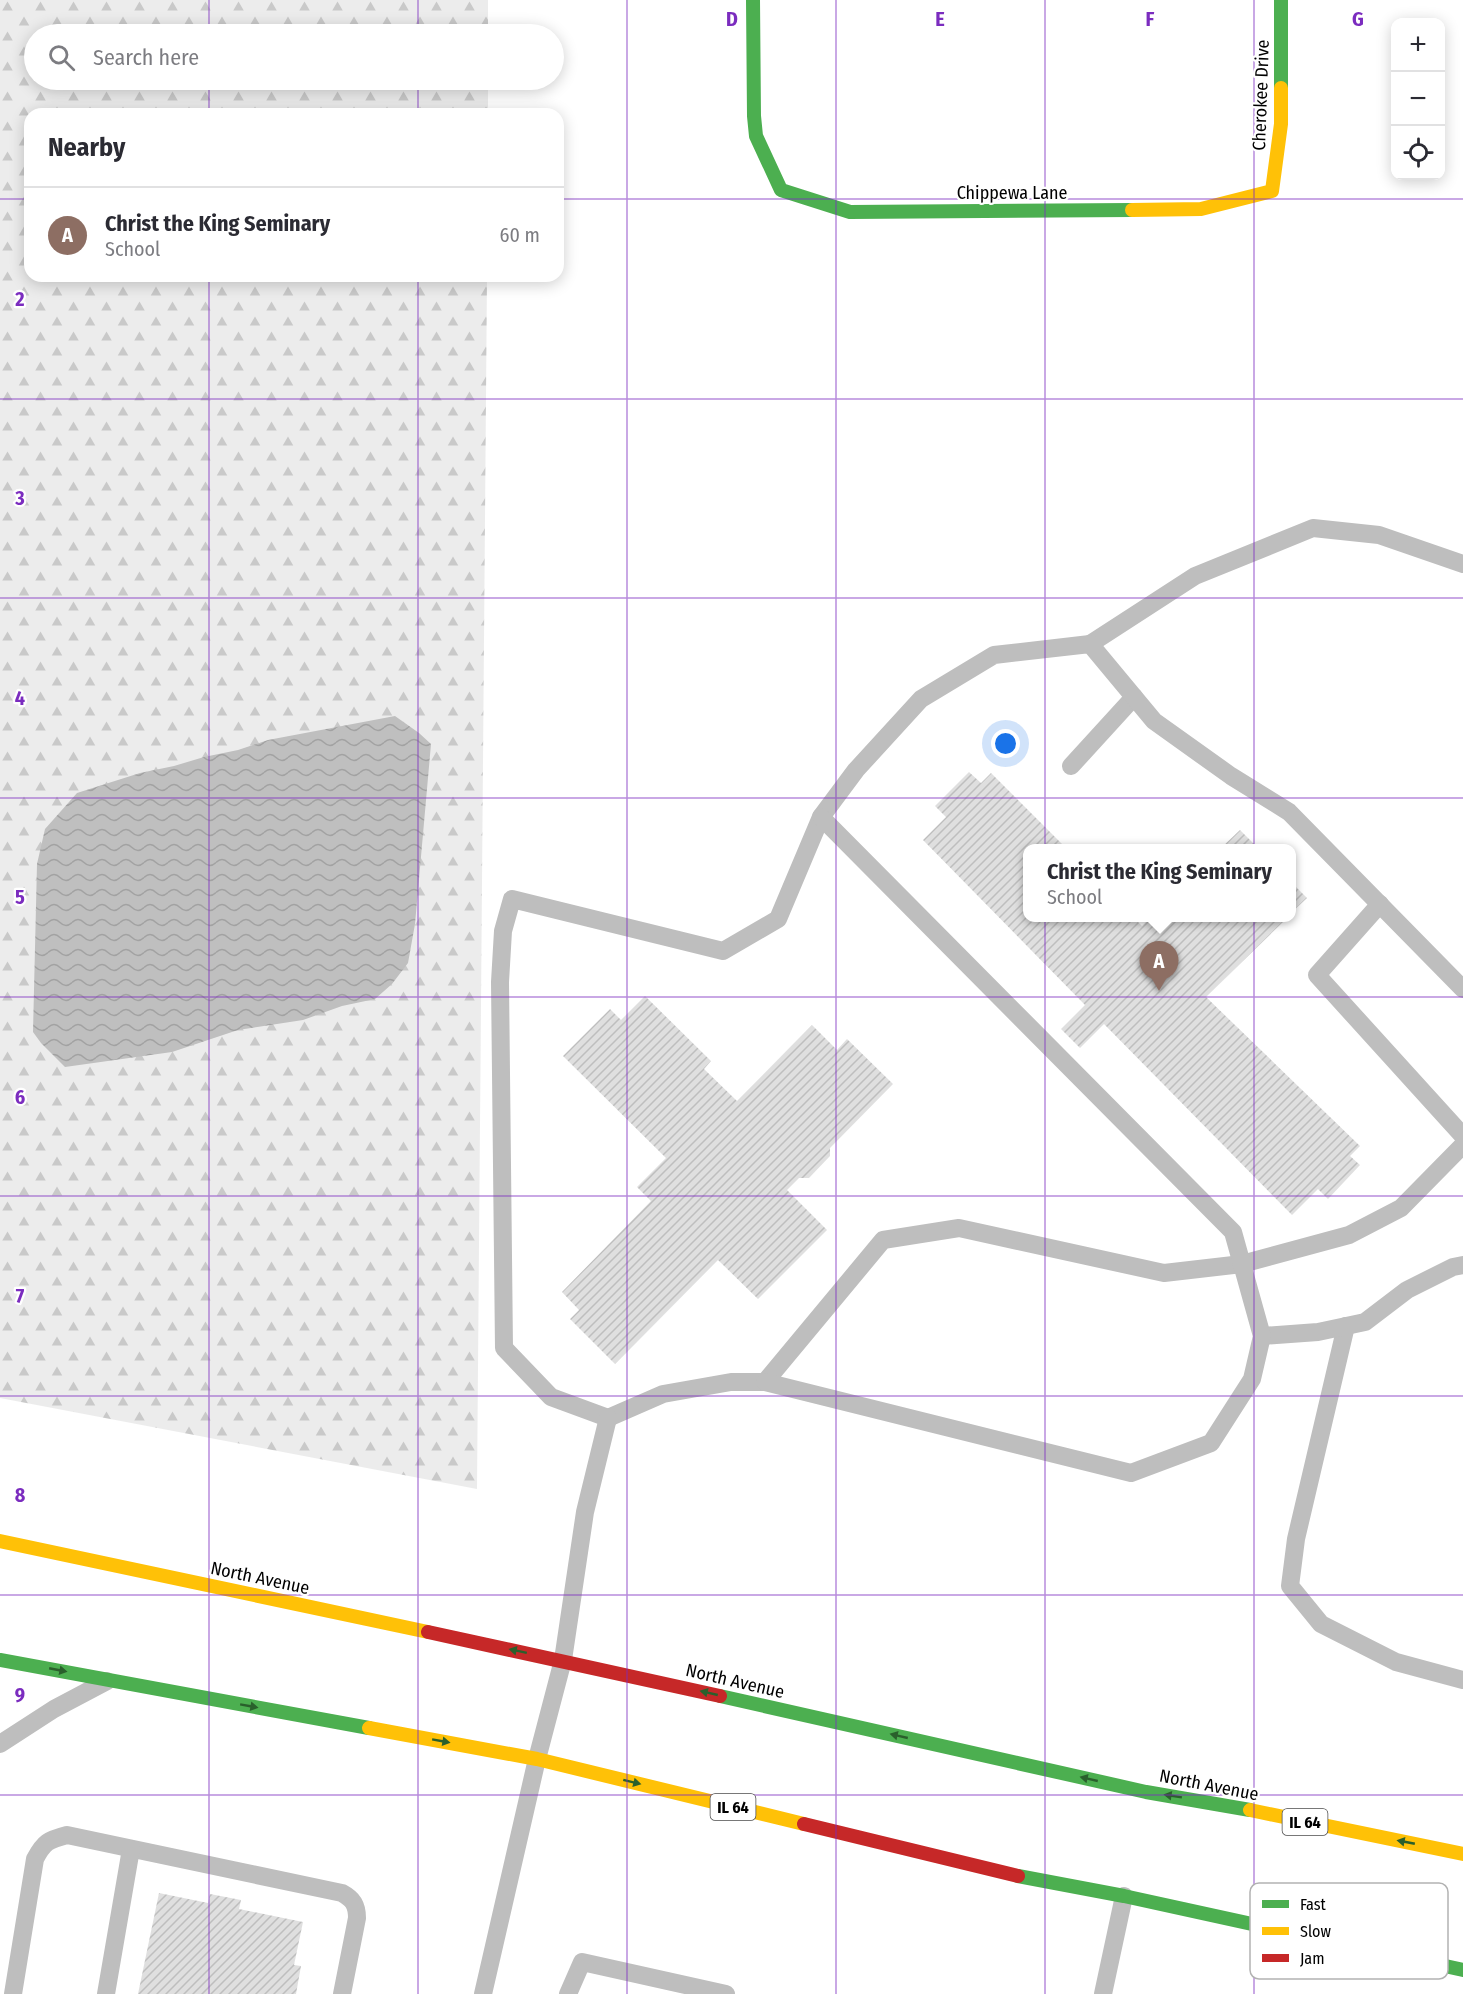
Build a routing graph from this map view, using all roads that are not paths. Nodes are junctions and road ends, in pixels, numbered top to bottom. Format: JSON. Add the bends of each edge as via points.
{"nodes":[{"id":1,"x":753,"y":0,"type":"edge"},
{"id":2,"x":1281,"y":0,"type":"edge"},
{"id":3,"x":1272,"y":191,"type":"joint"},
{"id":4,"x":1463,"y":564,"type":"edge"},
{"id":5,"x":1090,"y":644,"type":"junction"},
{"id":6,"x":1134,"y":697,"type":"junction"},
{"id":7,"x":1071,"y":766,"type":"dead end"},
{"id":8,"x":821,"y":817,"type":"junction"},
{"id":9,"x":1380,"y":904,"type":"junction"},
{"id":10,"x":1463,"y":989,"type":"edge"},
{"id":11,"x":1463,"y":1136,"type":"edge"},
{"id":12,"x":1463,"y":1145,"type":"edge"},
{"id":13,"x":1242,"y":1264,"type":"junction"},
{"id":14,"x":1463,"y":1265,"type":"edge"},
{"id":15,"x":1346,"y":1326,"type":"junction"},
{"id":16,"x":1262,"y":1336,"type":"junction"},
{"id":17,"x":765,"y":1382,"type":"junction"},
{"id":18,"x":608,"y":1418,"type":"junction"},
{"id":19,"x":0,"y":1541,"type":"edge"},
{"id":20,"x":0,"y":1660,"type":"edge"},
{"id":21,"x":563,"y":1660,"type":"junction"},
{"id":22,"x":110,"y":1680,"type":"junction"},
{"id":23,"x":1463,"y":1680,"type":"edge"},
{"id":24,"x":0,"y":1744,"type":"edge"},
{"id":25,"x":537,"y":1759,"type":"junction"},
{"id":26,"x":131,"y":1849,"type":"junction"},
{"id":27,"x":1463,"y":1854,"type":"edge"},
{"id":28,"x":1124,"y":1896,"type":"junction"},
{"id":29,"x":1250,"y":1924,"type":"edge"},
{"id":30,"x":1448,"y":1967,"type":"edge"},
{"id":31,"x":1463,"y":1970,"type":"edge"},
{"id":32,"x":13,"y":1994,"type":"edge"},
{"id":33,"x":106,"y":1994,"type":"edge"},
{"id":34,"x":342,"y":1994,"type":"edge"},
{"id":35,"x":483,"y":1994,"type":"edge"},
{"id":36,"x":568,"y":1994,"type":"edge"},
{"id":37,"x":726,"y":1994,"type":"edge"},
{"id":38,"x":1103,"y":1994,"type":"edge"}],
"edges":[{"from":1,"to":3,"type":"main road","name":"Chippewa Lane","via":[[756,136],[781,190],[850,212],[1201,209]]},
{"from":2,"to":3,"type":"main road","name":"Cherokee Drive","via":[[1281,124]]},
{"from":4,"to":5,"type":"lane","via":[[1379,535],[1312,528],[1195,576]]},
{"from":5,"to":6,"type":"lane"},
{"from":5,"to":8,"type":"lane","via":[[994,655],[921,699],[856,771]]},
{"from":6,"to":7,"type":"lane"},
{"from":6,"to":9,"type":"lane","via":[[1154,721],[1289,812]]},
{"from":8,"to":13,"type":"lane","via":[[1233,1232]]},
{"from":8,"to":18,"type":"lane","via":[[778,919],[723,951],[512,899],[503,931],[500,982],[504,1348],[551,1397]]},
{"from":9,"to":10,"type":"lane"},
{"from":9,"to":11,"type":"lane","via":[[1317,975]]},
{"from":12,"to":13,"type":"lane","via":[[1401,1208],[1349,1235]]},
{"from":13,"to":16,"type":"lane"},
{"from":13,"to":17,"type":"lane","via":[[1164,1273],[959,1228],[883,1240]]},
{"from":14,"to":15,"type":"lane","via":[[1407,1290],[1365,1322]]},
{"from":15,"to":16,"type":"lane"},
{"from":15,"to":23,"type":"lane","via":[[1296,1539],[1290,1586],[1321,1624],[1396,1662]]},
{"from":16,"to":17,"type":"lane","via":[[1252,1379],[1212,1443],[1131,1473]]},
{"from":17,"to":18,"type":"lane","via":[[731,1382],[663,1394]]},
{"from":18,"to":21,"type":"lane","via":[[585,1512]]},
{"from":21,"to":19,"type":"main road","name":"North Avenue","number":"IL 64","one_way":true},
{"from":20,"to":22,"type":"main road","number":"IL 64","one_way":true},
{"from":21,"to":25,"type":"lane"},
{"from":27,"to":21,"type":"main road","name":"North Avenue","number":"IL 64","one_way":true,"via":[[1146,1792]]},
{"from":22,"to":24,"type":"lane","via":[[54,1709]]},
{"from":22,"to":25,"type":"main road","number":"IL 64","one_way":true},
{"from":25,"to":28,"type":"main road","number":"IL 64","one_way":true,"via":[[1014,1875]]},
{"from":25,"to":35,"type":"lane"},
{"from":26,"to":32,"type":"lane","via":[[67,1835],[42,1846],[35,1859]]},
{"from":26,"to":33,"type":"lane"},
{"from":26,"to":34,"type":"lane","via":[[351,1898],[357,1907],[357,1918]]},
{"from":28,"to":29,"type":"main road","number":"IL 64"},
{"from":28,"to":38,"type":"lane"},
{"from":30,"to":31,"type":"main road","number":"IL 64"},
{"from":36,"to":37,"type":"lane","via":[[582,1962]]}]}
